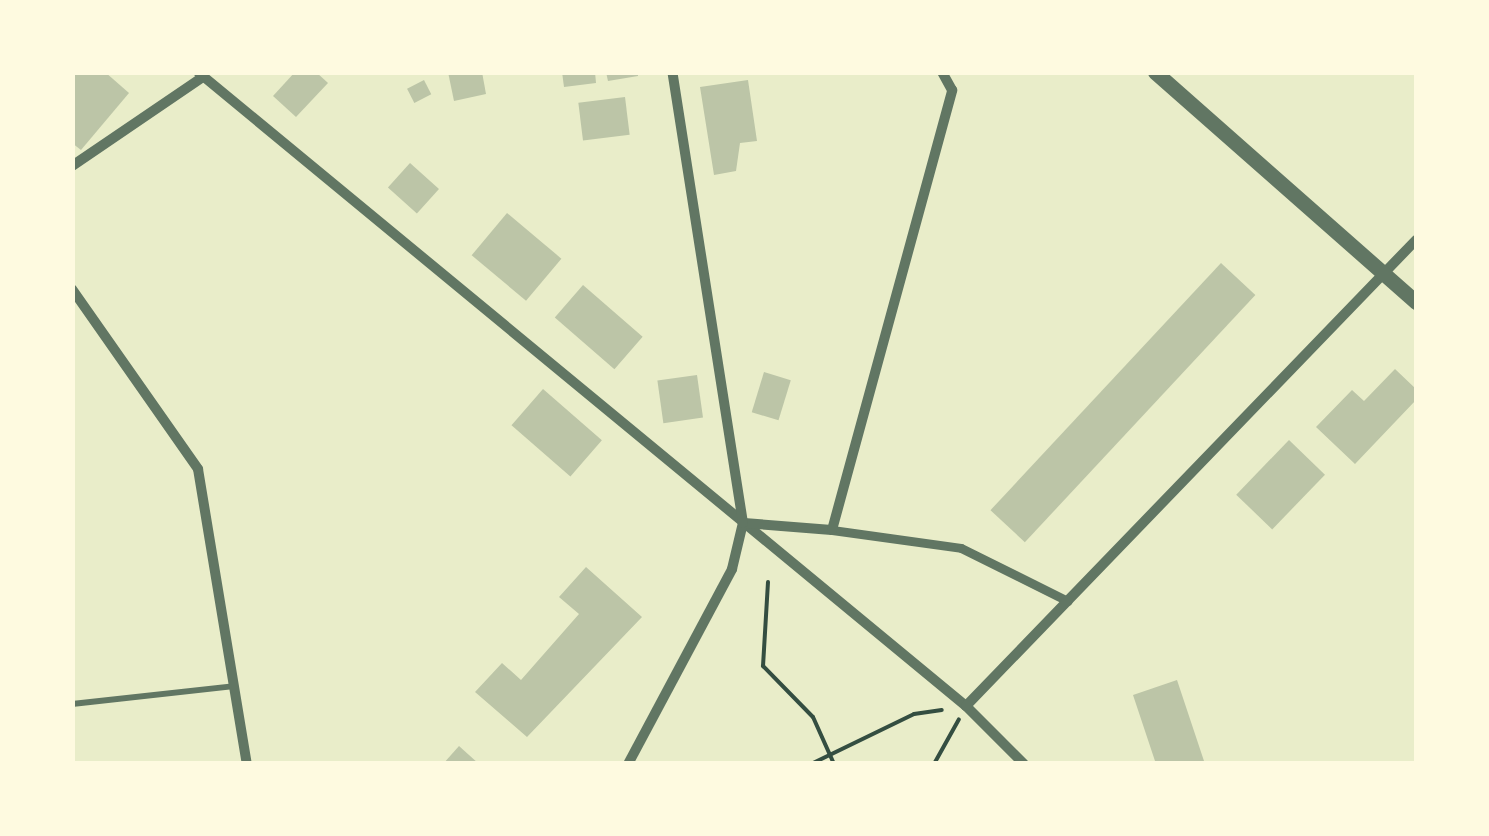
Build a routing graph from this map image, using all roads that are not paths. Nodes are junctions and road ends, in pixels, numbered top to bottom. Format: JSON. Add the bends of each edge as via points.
{"nodes":[{"id":1,"x":672,"y":72,"type":"edge"},
{"id":2,"x":942,"y":72,"type":"edge"},
{"id":3,"x":1155,"y":72,"type":"edge"},
{"id":4,"x":200,"y":75,"type":"edge"},
{"id":5,"x":72,"y":166,"type":"edge"},
{"id":6,"x":1416,"y":240,"type":"edge"},
{"id":7,"x":1385,"y":272,"type":"junction"},
{"id":8,"x":72,"y":289,"type":"edge"},
{"id":9,"x":1416,"y":302,"type":"edge"},
{"id":10,"x":743,"y":523,"type":"junction"},
{"id":11,"x":832,"y":530,"type":"junction"},
{"id":12,"x":1068,"y":601,"type":"junction"},
{"id":13,"x":234,"y":686,"type":"junction"},
{"id":14,"x":72,"y":704,"type":"edge"},
{"id":15,"x":966,"y":706,"type":"junction"},
{"id":16,"x":247,"y":764,"type":"edge"},
{"id":17,"x":628,"y":764,"type":"edge"},
{"id":18,"x":1024,"y":764,"type":"edge"}],
"edges":[{"from":1,"to":10,"type":"street"},
{"from":2,"to":11,"type":"street","via":[[952,90]]},
{"from":3,"to":7,"type":"street"},
{"from":4,"to":5,"type":"street"},
{"from":4,"to":10,"type":"street"},
{"from":6,"to":7,"type":"street"},
{"from":7,"to":9,"type":"street"},
{"from":7,"to":12,"type":"street"},
{"from":8,"to":13,"type":"street","via":[[198,469]]},
{"from":10,"to":11,"type":"street"},
{"from":10,"to":15,"type":"street"},
{"from":10,"to":17,"type":"street","via":[[732,569]]},
{"from":11,"to":12,"type":"street","via":[[961,548]]},
{"from":12,"to":15,"type":"street"},
{"from":13,"to":14,"type":"lane"},
{"from":13,"to":16,"type":"street"},
{"from":15,"to":18,"type":"street"}]}
